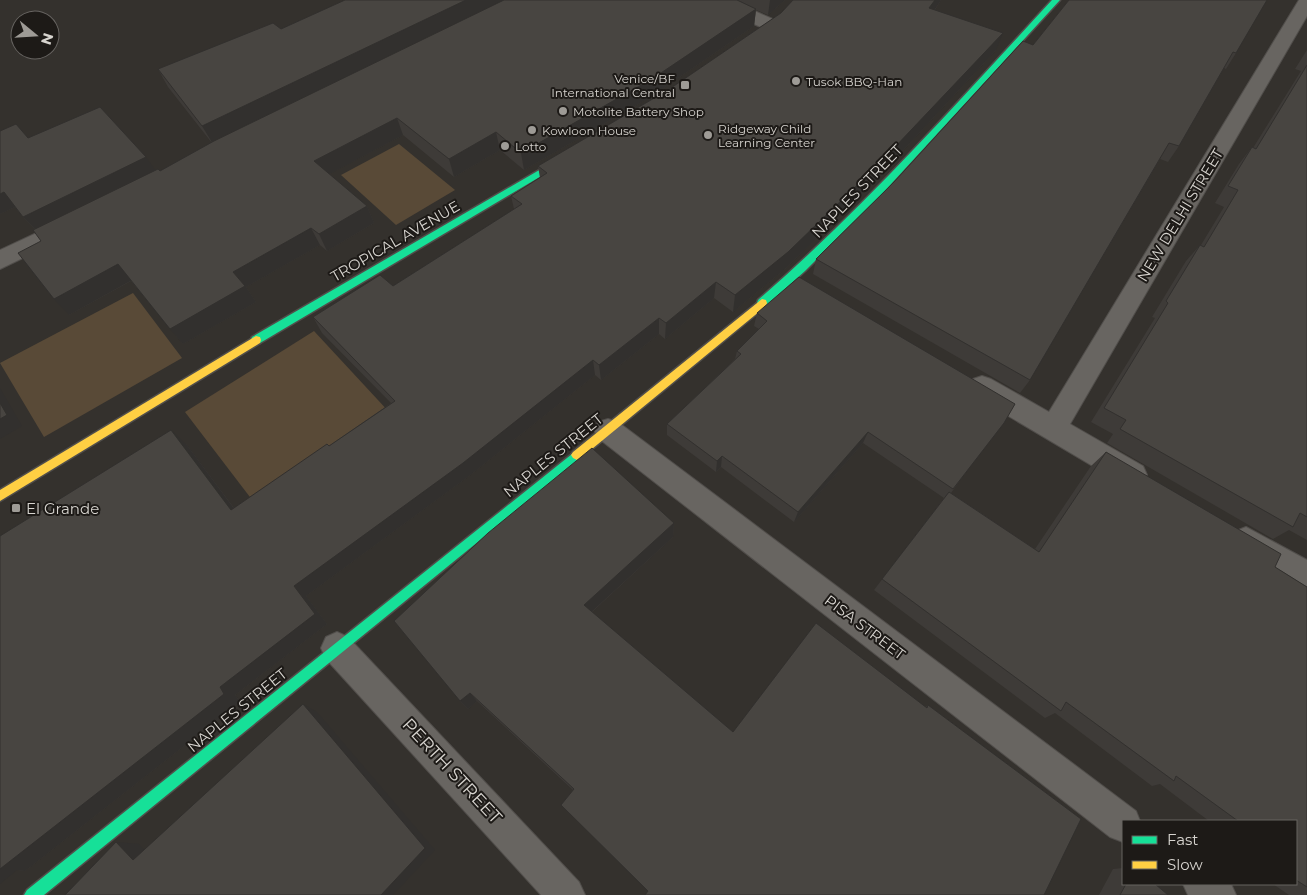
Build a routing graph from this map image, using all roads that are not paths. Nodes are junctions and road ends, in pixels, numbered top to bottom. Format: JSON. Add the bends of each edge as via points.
{"nodes":[{"id":1,"x":715,"y":0,"type":"edge"},
{"id":2,"x":1056,"y":0,"type":"edge"},
{"id":3,"x":1307,"y":0,"type":"edge"},
{"id":4,"x":771,"y":24,"type":"edge"},
{"id":5,"x":584,"y":147,"type":"edge"},
{"id":6,"x":89,"y":216,"type":"edge"},
{"id":7,"x":0,"y":260,"type":"edge"},
{"id":8,"x":794,"y":276,"type":"junction"},
{"id":9,"x":819,"y":290,"type":"edge"},
{"id":10,"x":961,"y":374,"type":"edge"},
{"id":11,"x":1053,"y":429,"type":"junction"},
{"id":12,"x":608,"y":430,"type":"junction"},
{"id":13,"x":1156,"y":489,"type":"edge"},
{"id":14,"x":0,"y":496,"type":"edge"},
{"id":15,"x":1224,"y":528,"type":"edge"},
{"id":16,"x":1307,"y":576,"type":"edge"},
{"id":17,"x":337,"y":648,"type":"junction"},
{"id":18,"x":1122,"y":823,"type":"edge"},
{"id":19,"x":1203,"y":885,"type":"edge"},
{"id":20,"x":32,"y":895,"type":"edge"},
{"id":21,"x":566,"y":895,"type":"edge"},
{"id":22,"x":1216,"y":895,"type":"edge"}],
"edges":[{"from":1,"to":4,"type":"street"},
{"from":2,"to":8,"type":"street","name":"NAPLES STREET","via":[[880,191]]},
{"from":3,"to":11,"type":"street","name":"NEW DELHI STREET"},
{"from":5,"to":14,"type":"street","name":"TROPICAL AVENUE","via":[[259,338]]},
{"from":6,"to":7,"type":"street"},
{"from":8,"to":9,"type":"street"},
{"from":8,"to":12,"type":"street","name":"NAPLES STREET"},
{"from":10,"to":11,"type":"street"},
{"from":11,"to":13,"type":"street"},
{"from":12,"to":17,"type":"street","name":"NAPLES STREET"},
{"from":12,"to":18,"type":"street","name":"PISA STREET"},
{"from":15,"to":16,"type":"street"},
{"from":17,"to":20,"type":"street","name":"NAPLES STREET"},
{"from":17,"to":21,"type":"street","name":"PERTH STREET"},
{"from":19,"to":22,"type":"street"}]}
